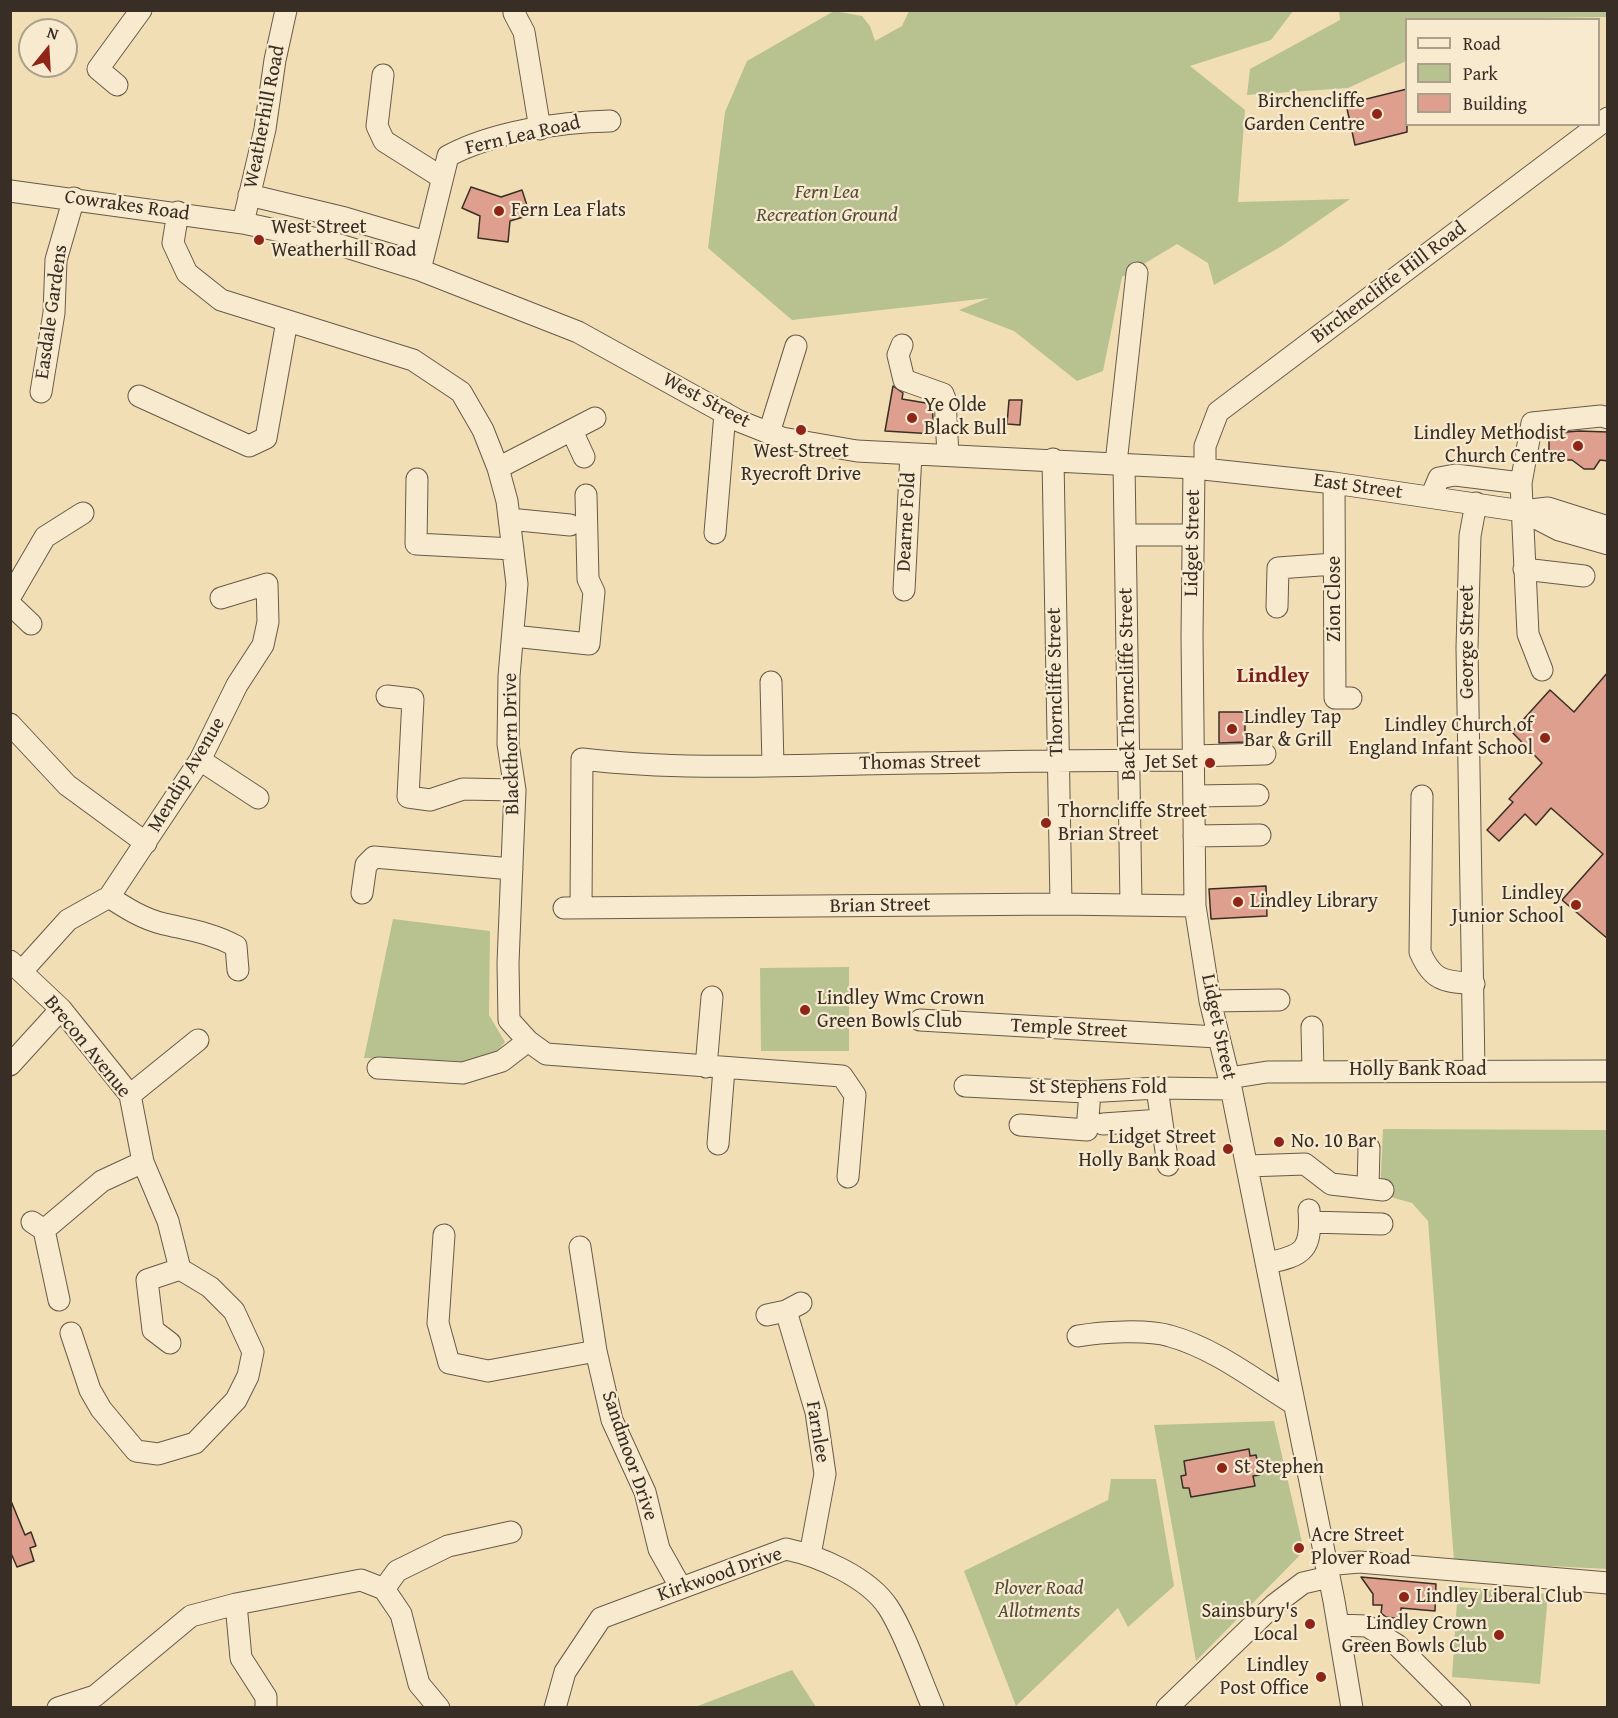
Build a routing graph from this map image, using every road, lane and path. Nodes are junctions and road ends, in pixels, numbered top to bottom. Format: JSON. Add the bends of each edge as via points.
{"nodes":[{"id":1,"x":141,"y":10,"type":"edge"},
{"id":2,"x":286,"y":10,"type":"edge"},
{"id":3,"x":514,"y":13,"type":"dead end"},
{"id":4,"x":382,"y":75,"type":"dead end"},
{"id":5,"x":117,"y":85,"type":"dead end"},
{"id":6,"x":610,"y":121,"type":"dead end"},
{"id":7,"x":1597,"y":126,"type":"edge"},
{"id":8,"x":540,"y":129,"type":"junction"},
{"id":9,"x":441,"y":177,"type":"junction"},
{"id":10,"x":10,"y":190,"type":"edge"},
{"id":11,"x":249,"y":195,"type":"junction"},
{"id":12,"x":74,"y":198,"type":"junction"},
{"id":13,"x":178,"y":212,"type":"junction"},
{"id":14,"x":243,"y":223,"type":"junction"},
{"id":15,"x":426,"y":242,"type":"junction"},
{"id":16,"x":420,"y":270,"type":"junction"},
{"id":17,"x":1137,"y":273,"type":"dead end"},
{"id":18,"x":287,"y":321,"type":"junction"},
{"id":19,"x":902,"y":345,"type":"dead end"},
{"id":20,"x":796,"y":346,"type":"dead end"},
{"id":21,"x":41,"y":392,"type":"dead end"},
{"id":22,"x":139,"y":396,"type":"dead end"},
{"id":23,"x":725,"y":413,"type":"junction"},
{"id":24,"x":595,"y":418,"type":"dead end"},
{"id":25,"x":1608,"y":418,"type":"edge"},
{"id":26,"x":572,"y":431,"type":"junction"},
{"id":27,"x":769,"y":433,"type":"junction"},
{"id":28,"x":911,"y":454,"type":"junction"},
{"id":29,"x":948,"y":455,"type":"junction"},
{"id":30,"x":584,"y":457,"type":"dead end"},
{"id":31,"x":1053,"y":459,"type":"junction"},
{"id":32,"x":1120,"y":463,"type":"junction"},
{"id":33,"x":498,"y":468,"type":"junction"},
{"id":34,"x":1199,"y":468,"type":"junction"},
{"id":35,"x":417,"y":479,"type":"dead end"},
{"id":36,"x":1334,"y":483,"type":"junction"},
{"id":37,"x":1521,"y":483,"type":"junction"},
{"id":38,"x":586,"y":495,"type":"dead end"},
{"id":39,"x":1431,"y":497,"type":"junction"},
{"id":40,"x":1476,"y":503,"type":"junction"},
{"id":41,"x":1522,"y":511,"type":"junction"},
{"id":42,"x":83,"y":513,"type":"dead end"},
{"id":43,"x":509,"y":519,"type":"junction"},
{"id":44,"x":570,"y":525,"type":"dead end"},
{"id":45,"x":1608,"y":527,"type":"edge"},
{"id":46,"x":715,"y":533,"type":"dead end"},
{"id":47,"x":1125,"y":535,"type":"junction"},
{"id":48,"x":1193,"y":535,"type":"junction"},
{"id":49,"x":1608,"y":544,"type":"edge"},
{"id":50,"x":513,"y":549,"type":"junction"},
{"id":51,"x":1334,"y":564,"type":"junction"},
{"id":52,"x":1524,"y":569,"type":"junction"},
{"id":53,"x":1584,"y":576,"type":"dead end"},
{"id":54,"x":904,"y":590,"type":"dead end"},
{"id":55,"x":10,"y":597,"type":"edge"},
{"id":56,"x":221,"y":598,"type":"dead end"},
{"id":57,"x":10,"y":603,"type":"edge"},
{"id":58,"x":1277,"y":607,"type":"dead end"},
{"id":59,"x":31,"y":624,"type":"dead end"},
{"id":60,"x":513,"y":636,"type":"junction"},
{"id":61,"x":1542,"y":670,"type":"dead end"},
{"id":62,"x":771,"y":682,"type":"dead end"},
{"id":63,"x":387,"y":696,"type":"dead end"},
{"id":64,"x":1351,"y":698,"type":"dead end"},
{"id":65,"x":10,"y":724,"type":"edge"},
{"id":66,"x":1265,"y":754,"type":"dead end"},
{"id":67,"x":1193,"y":758,"type":"junction"},
{"id":68,"x":200,"y":760,"type":"junction"},
{"id":69,"x":1057,"y":760,"type":"junction"},
{"id":70,"x":1129,"y":760,"type":"junction"},
{"id":71,"x":773,"y":766,"type":"junction"},
{"id":72,"x":515,"y":790,"type":"junction"},
{"id":73,"x":1258,"y":795,"type":"dead end"},
{"id":74,"x":1194,"y":796,"type":"junction"},
{"id":75,"x":1422,"y":796,"type":"dead end"},
{"id":76,"x":258,"y":798,"type":"dead end"},
{"id":77,"x":1260,"y":835,"type":"dead end"},
{"id":78,"x":1194,"y":836,"type":"junction"},
{"id":79,"x":146,"y":843,"type":"junction"},
{"id":80,"x":512,"y":869,"type":"junction"},
{"id":81,"x":362,"y":893,"type":"dead end"},
{"id":82,"x":109,"y":897,"type":"junction"},
{"id":83,"x":1061,"y":904,"type":"junction"},
{"id":84,"x":1131,"y":905,"type":"junction"},
{"id":85,"x":1195,"y":906,"type":"junction"},
{"id":86,"x":573,"y":908,"type":"joint"},
{"id":87,"x":16,"y":966,"type":"edge"},
{"id":88,"x":238,"y":970,"type":"dead end"},
{"id":89,"x":1474,"y":984,"type":"junction"},
{"id":90,"x":712,"y":997,"type":"dead end"},
{"id":91,"x":1279,"y":1000,"type":"dead end"},
{"id":92,"x":1210,"y":1001,"type":"junction"},
{"id":93,"x":61,"y":1009,"type":"junction"},
{"id":94,"x":920,"y":1020,"type":"dead end"},
{"id":95,"x":1312,"y":1027,"type":"dead end"},
{"id":96,"x":1217,"y":1037,"type":"junction"},
{"id":97,"x":198,"y":1040,"type":"dead end"},
{"id":98,"x":528,"y":1041,"type":"junction"},
{"id":99,"x":10,"y":1065,"type":"edge"},
{"id":100,"x":378,"y":1068,"type":"dead end"},
{"id":101,"x":715,"y":1068,"type":"junction"},
{"id":102,"x":1474,"y":1070,"type":"junction"},
{"id":103,"x":1313,"y":1071,"type":"junction"},
{"id":104,"x":1608,"y":1071,"type":"edge"},
{"id":105,"x":1230,"y":1084,"type":"junction"},
{"id":106,"x":965,"y":1086,"type":"dead end"},
{"id":107,"x":1157,"y":1088,"type":"junction"},
{"id":108,"x":1090,"y":1092,"type":"junction"},
{"id":109,"x":130,"y":1095,"type":"junction"},
{"id":110,"x":1161,"y":1120,"type":"junction"},
{"id":111,"x":1103,"y":1124,"type":"dead end"},
{"id":112,"x":1020,"y":1125,"type":"dead end"},
{"id":113,"x":718,"y":1144,"type":"dead end"},
{"id":114,"x":1369,"y":1148,"type":"dead end"},
{"id":115,"x":143,"y":1162,"type":"junction"},
{"id":116,"x":1168,"y":1165,"type":"dead end"},
{"id":117,"x":1247,"y":1166,"type":"junction"},
{"id":118,"x":848,"y":1177,"type":"dead end"},
{"id":119,"x":1382,"y":1224,"type":"dead end"},
{"id":120,"x":444,"y":1235,"type":"dead end"},
{"id":121,"x":580,"y":1247,"type":"dead end"},
{"id":122,"x":1266,"y":1263,"type":"junction"},
{"id":123,"x":180,"y":1269,"type":"junction"},
{"id":124,"x":59,"y":1300,"type":"dead end"},
{"id":125,"x":785,"y":1310,"type":"dead end"},
{"id":126,"x":71,"y":1333,"type":"dead end"},
{"id":127,"x":1078,"y":1336,"type":"dead end"},
{"id":128,"x":170,"y":1343,"type":"dead end"},
{"id":129,"x":596,"y":1351,"type":"junction"},
{"id":130,"x":1294,"y":1404,"type":"junction"},
{"id":131,"x":511,"y":1532,"type":"dead end"},
{"id":132,"x":810,"y":1555,"type":"junction"},
{"id":133,"x":1328,"y":1571,"type":"junction"},
{"id":134,"x":1608,"y":1583,"type":"edge"},
{"id":135,"x":681,"y":1588,"type":"junction"},
{"id":136,"x":384,"y":1590,"type":"junction"},
{"id":137,"x":236,"y":1604,"type":"junction"},
{"id":138,"x":1338,"y":1625,"type":"junction"},
{"id":139,"x":98,"y":1702,"type":"edge"},
{"id":140,"x":58,"y":1707,"type":"edge"},
{"id":141,"x":266,"y":1707,"type":"edge"},
{"id":142,"x":439,"y":1707,"type":"edge"},
{"id":143,"x":555,"y":1707,"type":"edge"},
{"id":144,"x":933,"y":1707,"type":"edge"},
{"id":145,"x":1167,"y":1707,"type":"edge"},
{"id":146,"x":1352,"y":1707,"type":"edge"},
{"id":147,"x":1460,"y":1707,"type":"edge"}],
"edges":[{"from":1,"to":5,"type":"street","via":[[98,69]]},
{"from":2,"to":11,"type":"street","name":"Weatherhill Road"},
{"from":3,"to":8,"type":"street","via":[[524,33]]},
{"from":4,"to":9,"type":"street","via":[[377,126],[384,141]]},
{"from":6,"to":8,"type":"street","name":"Fern Lea Road"},
{"from":7,"to":34,"type":"street","name":"Birchencliffe Hill Road","via":[[1218,412]]},
{"from":8,"to":9,"type":"street","name":"Fern Lea Road","via":[[466,146],[448,156]]},
{"from":9,"to":15,"type":"street","name":"Fern Lea Road"},
{"from":10,"to":12,"type":"street","name":"Cowrakes Road"},
{"from":11,"to":14,"type":"street","name":"Weatherhill Road"},
{"from":11,"to":15,"type":"street"},
{"from":12,"to":13,"type":"street","name":"Cowrakes Road"},
{"from":12,"to":21,"type":"street","name":"Easdale Gardens","via":[[56,260],[54,313]]},
{"from":13,"to":14,"type":"street","name":"Cowrakes Road"},
{"from":13,"to":18,"type":"street","name":"Blackthorn Drive","via":[[174,243],[187,273],[221,300]]},
{"from":14,"to":16,"type":"street","name":"West Street","via":[[327,241]]},
{"from":15,"to":16,"type":"street","name":"Fern Lea Road"},
{"from":16,"to":23,"type":"street","name":"West Street","via":[[578,332]]},
{"from":17,"to":32,"type":"street","name":"Back Thorncliffe Street"},
{"from":18,"to":22,"type":"street","via":[[266,438],[249,446]]},
{"from":18,"to":33,"type":"street","name":"Blackthorn Drive","via":[[413,360],[461,392],[483,430]]},
{"from":19,"to":29,"type":"street","via":[[898,355],[904,380],[943,394]]},
{"from":20,"to":27,"type":"street"},
{"from":23,"to":27,"type":"street","name":"West Street"},
{"from":23,"to":46,"type":"street"},
{"from":24,"to":26,"type":"street"},
{"from":25,"to":37,"type":"street","via":[[1532,423]]},
{"from":26,"to":30,"type":"street"},
{"from":26,"to":33,"type":"street"},
{"from":27,"to":28,"type":"street","name":"West Street","via":[[857,451]]},
{"from":28,"to":29,"type":"street","name":"West Street"},
{"from":28,"to":54,"type":"street","name":"Dearne Fold"},
{"from":29,"to":31,"type":"street","name":"West Street"},
{"from":31,"to":32,"type":"street","name":"West Street"},
{"from":31,"to":69,"type":"street","name":"Thorncliffe Street"},
{"from":32,"to":34,"type":"street","name":"West Street"},
{"from":32,"to":47,"type":"street","name":"Back Thorncliffe Street"},
{"from":33,"to":43,"type":"street","name":"Blackthorn Drive"},
{"from":34,"to":36,"type":"street","name":"East Street"},
{"from":34,"to":48,"type":"street","name":"Lidget Street"},
{"from":35,"to":50,"type":"street","via":[[416,544]]},
{"from":36,"to":39,"type":"street","name":"East Street"},
{"from":36,"to":51,"type":"street","name":"Zion Close"},
{"from":37,"to":39,"type":"street","via":[[1455,475],[1439,478]]},
{"from":37,"to":41,"type":"street"},
{"from":38,"to":60,"type":"street","via":[[588,579],[594,592],[589,644]]},
{"from":39,"to":40,"type":"street","name":"East Street"},
{"from":40,"to":41,"type":"street","name":"East Street"},
{"from":40,"to":89,"type":"street","name":"George Street","via":[[1470,537],[1467,648]]},
{"from":41,"to":45,"type":"street","name":"East Street","via":[[1548,508]]},
{"from":41,"to":49,"type":"street","name":"East Street","via":[[1559,530]]},
{"from":41,"to":52,"type":"street"},
{"from":42,"to":55,"type":"street","via":[[45,537]]},
{"from":43,"to":44,"type":"street"},
{"from":43,"to":50,"type":"street","name":"Blackthorn Drive"},
{"from":47,"to":48,"type":"street"},
{"from":47,"to":70,"type":"street","name":"Back Thorncliffe Street"},
{"from":48,"to":67,"type":"street","name":"Lidget Street"},
{"from":50,"to":60,"type":"street","name":"Blackthorn Drive","via":[[517,584]]},
{"from":51,"to":58,"type":"street","via":[[1278,568]]},
{"from":51,"to":64,"type":"street","name":"Zion Close","via":[[1335,698]]},
{"from":52,"to":53,"type":"street"},
{"from":52,"to":61,"type":"street","via":[[1528,634]]},
{"from":56,"to":68,"type":"street","name":"Mendip Avenue","via":[[267,584],[268,622],[263,645],[237,685]]},
{"from":57,"to":59,"type":"street"},
{"from":60,"to":72,"type":"street","name":"Blackthorn Drive","via":[[508,744]]},
{"from":62,"to":71,"type":"street"},
{"from":63,"to":72,"type":"street","via":[[413,699],[408,797],[430,800],[463,789]]},
{"from":65,"to":79,"type":"street","via":[[67,785]]},
{"from":66,"to":67,"type":"street","name":"Thomas Street"},
{"from":67,"to":70,"type":"street","name":"Thomas Street"},
{"from":67,"to":74,"type":"street","name":"Lidget Street"},
{"from":68,"to":76,"type":"street"},
{"from":68,"to":79,"type":"street","name":"Mendip Avenue"},
{"from":69,"to":70,"type":"street","name":"Thomas Street"},
{"from":69,"to":71,"type":"street","name":"Thomas Street"},
{"from":69,"to":83,"type":"street","name":"Thorncliffe Street"},
{"from":70,"to":84,"type":"street","name":"Back Thorncliffe Street"},
{"from":71,"to":86,"type":"street","name":"Thomas Street","via":[[582,759]]},
{"from":72,"to":80,"type":"street","name":"Blackthorn Drive"},
{"from":73,"to":74,"type":"street"},
{"from":74,"to":78,"type":"street","name":"Lidget Street"},
{"from":75,"to":89,"type":"street","via":[[1420,952],[1429,971],[1448,981]]},
{"from":77,"to":78,"type":"street"},
{"from":78,"to":85,"type":"street","name":"Lidget Street"},
{"from":79,"to":82,"type":"street","name":"Mendip Avenue"},
{"from":80,"to":81,"type":"street","via":[[374,857],[366,865]]},
{"from":80,"to":98,"type":"street","name":"Blackthorn Drive","via":[[509,1020]]},
{"from":82,"to":87,"type":"street","name":"Mendip Avenue","via":[[68,921]]},
{"from":82,"to":88,"type":"street","via":[[163,924],[217,936],[236,946]]},
{"from":83,"to":84,"type":"street","name":"Brian Street"},
{"from":83,"to":86,"type":"street","name":"Brian Street"},
{"from":84,"to":85,"type":"street","name":"Brian Street"},
{"from":85,"to":92,"type":"street","name":"Lidget Street"},
{"from":87,"to":93,"type":"street","name":"Brecon Avenue"},
{"from":89,"to":102,"type":"street","name":"George Street"},
{"from":90,"to":101,"type":"street"},
{"from":91,"to":92,"type":"street"},
{"from":92,"to":96,"type":"street","name":"Lidget Street"},
{"from":93,"to":99,"type":"street"},
{"from":93,"to":109,"type":"street","name":"Brecon Avenue"},
{"from":94,"to":96,"type":"street","name":"Temple Street"},
{"from":95,"to":103,"type":"street"},
{"from":96,"to":105,"type":"street","name":"Lidget Street"},
{"from":97,"to":109,"type":"street"},
{"from":98,"to":100,"type":"street","via":[[502,1061],[463,1073]]},
{"from":98,"to":101,"type":"street","name":"Blackthorn Drive","via":[[546,1053]]},
{"from":101,"to":113,"type":"street"},
{"from":101,"to":118,"type":"street","name":"Blackthorn Drive","via":[[833,1074],[848,1081],[855,1095]]},
{"from":102,"to":103,"type":"street","name":"Holly Bank Road"},
{"from":102,"to":104,"type":"street","name":"Holly Bank Road"},
{"from":103,"to":105,"type":"street","name":"Holly Bank Road","via":[[1267,1072]]},
{"from":105,"to":107,"type":"street","name":"St Stephens Fold"},
{"from":105,"to":117,"type":"street","name":"Lidget Street"},
{"from":106,"to":108,"type":"street","name":"St Stephens Fold"},
{"from":107,"to":108,"type":"street","name":"St Stephens Fold"},
{"from":107,"to":110,"type":"street"},
{"from":108,"to":112,"type":"street","via":[[1087,1130]]},
{"from":109,"to":115,"type":"street","name":"Brecon Avenue"},
{"from":110,"to":111,"type":"street"},
{"from":110,"to":116,"type":"street"},
{"from":114,"to":117,"type":"street","via":[[1376,1189],[1331,1184],[1305,1164]]},
{"from":115,"to":123,"type":"street","name":"Brecon Avenue","via":[[168,1221]]},
{"from":115,"to":124,"type":"street","via":[[102,1181],[38,1226]]},
{"from":117,"to":122,"type":"street","name":"Lidget Street"},
{"from":119,"to":122,"type":"street","via":[[1309,1216],[1311,1236],[1305,1250],[1290,1259]]},
{"from":120,"to":129,"type":"street","via":[[438,1323],[448,1363],[488,1371]]},
{"from":121,"to":129,"type":"street","name":"Sandmoor Drive"},
{"from":122,"to":130,"type":"street","name":"Lidget Street"},
{"from":123,"to":126,"type":"street","via":[[210,1287],[234,1311],[253,1352],[248,1376],[236,1400],[195,1443],[158,1454],[136,1451],[90,1390]]},
{"from":123,"to":128,"type":"street","via":[[147,1280],[153,1330]]},
{"from":125,"to":132,"type":"street","name":"Farnlee","via":[[816,1412],[825,1474]]},
{"from":127,"to":130,"type":"street","via":[[1101,1332],[1169,1335],[1220,1358]]},
{"from":129,"to":135,"type":"street","name":"Sandmoor Drive","via":[[612,1420],[645,1492],[659,1550]]},
{"from":130,"to":133,"type":"street","name":"Lidget Street"},
{"from":131,"to":136,"type":"street","via":[[448,1546],[397,1571]]},
{"from":132,"to":135,"type":"street","name":"Kirkwood Drive","via":[[786,1550]]},
{"from":132,"to":144,"type":"street","name":"Kirkwood Drive","via":[[853,1575],[887,1606]]},
{"from":133,"to":134,"type":"street","via":[[1359,1562]]},
{"from":133,"to":138,"type":"street","name":"Lidget Street"},
{"from":133,"to":145,"type":"street","via":[[1303,1583],[1275,1605]]},
{"from":135,"to":143,"type":"street","name":"Kirkwood Drive","via":[[601,1618],[565,1672]]},
{"from":136,"to":137,"type":"street","via":[[361,1580]]},
{"from":136,"to":142,"type":"street","via":[[401,1614],[419,1684]]},
{"from":137,"to":139,"type":"street","via":[[191,1616]]},
{"from":137,"to":141,"type":"street","via":[[241,1658],[266,1697]]},
{"from":138,"to":146,"type":"street","name":"Lidget Street"},
{"from":138,"to":147,"type":"street","via":[[1367,1626],[1397,1645]]},
{"from":139,"to":140,"type":"street"}]}
